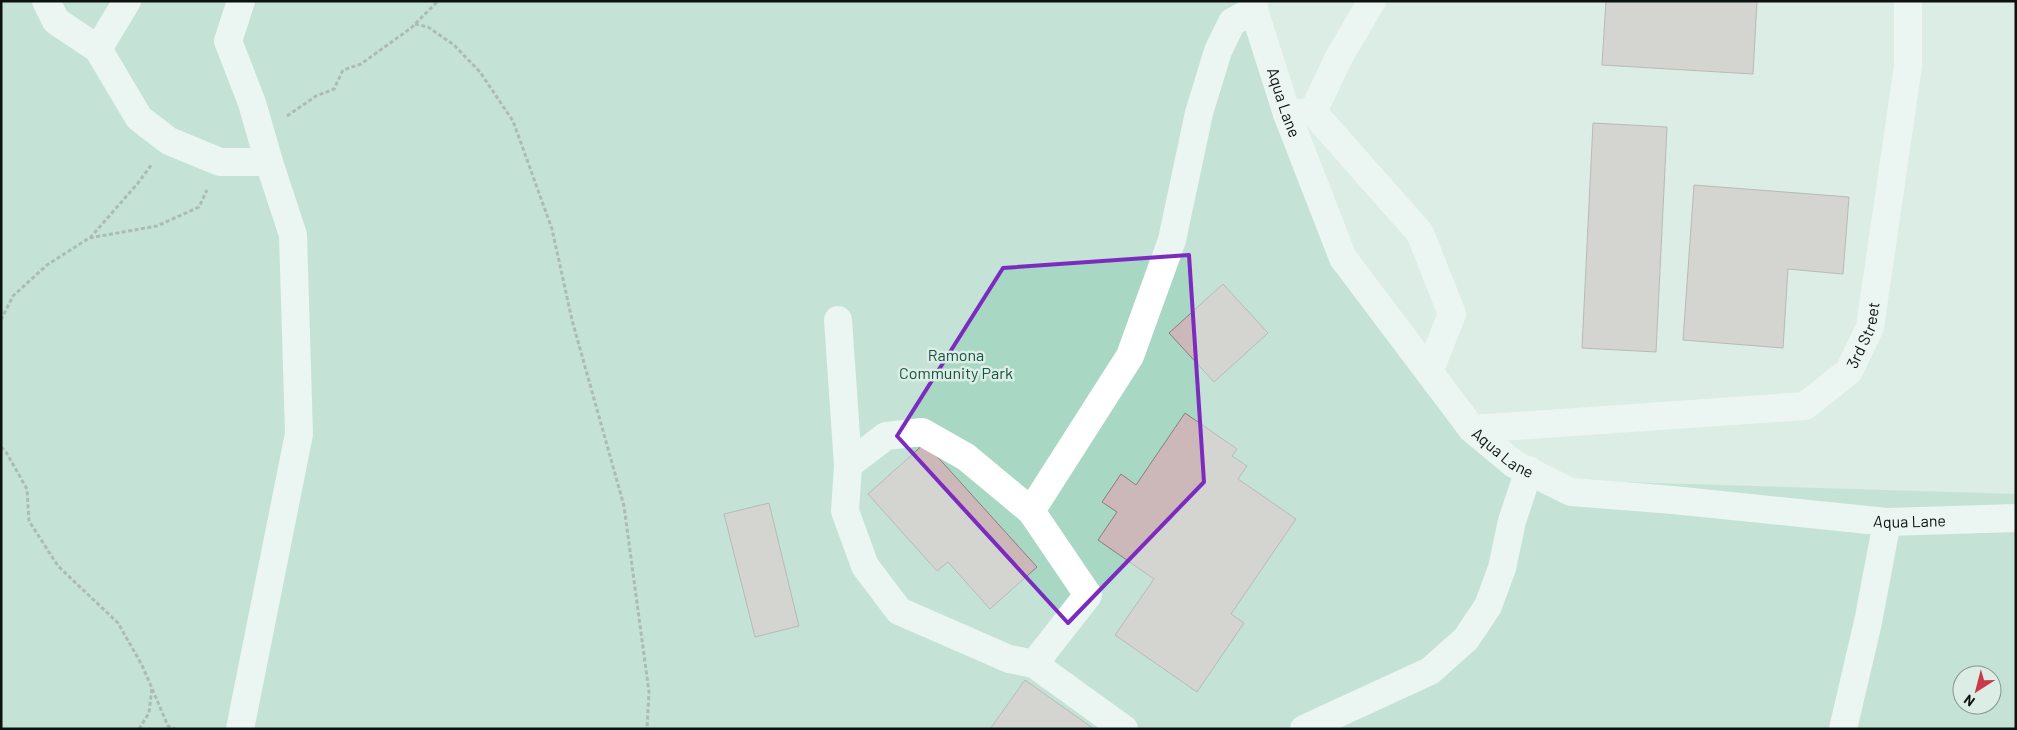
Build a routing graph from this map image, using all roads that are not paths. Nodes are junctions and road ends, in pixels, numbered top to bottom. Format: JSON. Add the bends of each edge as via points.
{"nodes":[{"id":1,"x":46,"y":1,"type":"edge"},
{"id":2,"x":127,"y":1,"type":"edge"},
{"id":3,"x":241,"y":1,"type":"edge"},
{"id":4,"x":1372,"y":1,"type":"edge"},
{"id":5,"x":1908,"y":1,"type":"edge"},
{"id":6,"x":1254,"y":6,"type":"edge"},
{"id":7,"x":98,"y":49,"type":"junction"},
{"id":8,"x":1300,"y":113,"type":"junction"},
{"id":9,"x":269,"y":162,"type":"junction"},
{"id":10,"x":838,"y":320,"type":"dead end"},
{"id":11,"x":1429,"y":372,"type":"junction"},
{"id":12,"x":1472,"y":428,"type":"junction"},
{"id":13,"x":848,"y":465,"type":"junction"},
{"id":14,"x":1529,"y":470,"type":"junction"},
{"id":15,"x":1031,"y":511,"type":"junction"},
{"id":16,"x":2016,"y":518,"type":"edge"},
{"id":17,"x":1887,"y":522,"type":"junction"},
{"id":18,"x":1034,"y":664,"type":"junction"},
{"id":19,"x":240,"y":729,"type":"edge"},
{"id":20,"x":1124,"y":729,"type":"edge"},
{"id":21,"x":1304,"y":729,"type":"edge"},
{"id":22,"x":1843,"y":729,"type":"edge"}],
"edges":[{"from":1,"to":7,"type":"street","via":[[56,22]]},
{"from":2,"to":7,"type":"street"},
{"from":3,"to":9,"type":"street","via":[[228,41],[252,103]]},
{"from":4,"to":8,"type":"street","via":[[1339,57]]},
{"from":5,"to":12,"type":"street","name":"3rd Street","via":[[1908,66],[1870,328],[1848,371],[1805,406]]},
{"from":6,"to":8,"type":"street","name":"Aqua Lane"},
{"from":6,"to":15,"type":"street","via":[[1232,22],[1218,51],[1199,112],[1172,240],[1130,356]]},
{"from":7,"to":9,"type":"street","via":[[139,118],[170,141],[220,162]]},
{"from":8,"to":11,"type":"street","name":"Aqua Lane","via":[[1342,258]]},
{"from":8,"to":11,"type":"street","via":[[1346,148],[1420,233],[1452,314]]},
{"from":9,"to":19,"type":"street","via":[[293,235],[299,434]]},
{"from":10,"to":13,"type":"street"},
{"from":11,"to":12,"type":"street","name":"Aqua Lane"},
{"from":12,"to":14,"type":"street","name":"Aqua Lane","via":[[1514,464]]},
{"from":13,"to":15,"type":"street","via":[[886,436],[922,432],[966,458]]},
{"from":13,"to":18,"type":"street","via":[[845,511],[865,566],[899,611],[1009,659]]},
{"from":14,"to":17,"type":"street","name":"Aqua Lane","via":[[1571,492]]},
{"from":14,"to":21,"type":"street","via":[[1512,522],[1500,576],[1488,606],[1466,640],[1430,671]]},
{"from":15,"to":18,"type":"street","via":[[1088,594]]},
{"from":16,"to":17,"type":"street","name":"Aqua Lane"},
{"from":17,"to":22,"type":"street"},
{"from":18,"to":20,"type":"street"}]}
